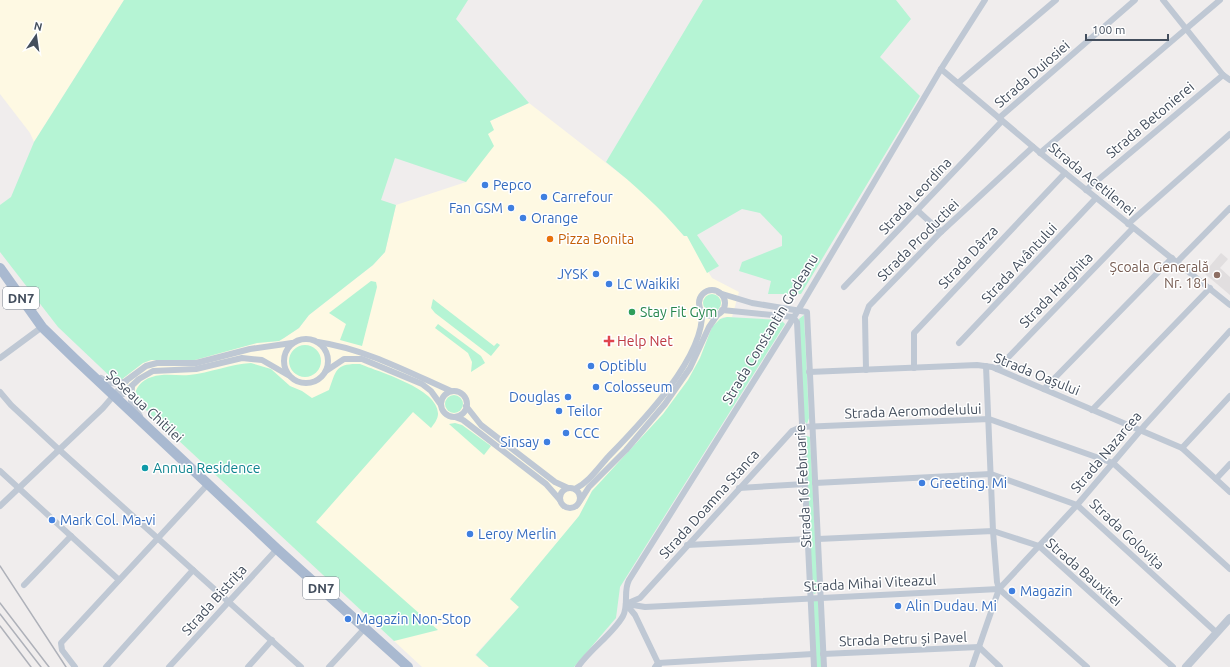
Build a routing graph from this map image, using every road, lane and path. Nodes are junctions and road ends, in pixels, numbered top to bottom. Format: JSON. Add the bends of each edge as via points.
{"nodes":[{"id":1,"x":985,"y":0,"type":"edge"},
{"id":2,"x":1056,"y":0,"type":"edge"},
{"id":3,"x":1135,"y":0,"type":"edge"},
{"id":4,"x":1163,"y":0,"type":"edge"},
{"id":5,"x":1220,"y":0,"type":"edge"},
{"id":6,"x":1186,"y":29,"type":"junction"},
{"id":7,"x":941,"y":69,"type":"junction"},
{"id":8,"x":1223,"y":75,"type":"junction"},
{"id":9,"x":1230,"y":80,"type":"edge"},
{"id":10,"x":958,"y":83,"type":"junction"},
{"id":11,"x":1001,"y":119,"type":"junction"},
{"id":12,"x":1230,"y":134,"type":"edge"},
{"id":13,"x":1033,"y":147,"type":"junction"},
{"id":14,"x":1040,"y":153,"type":"junction"},
{"id":15,"x":1065,"y":173,"type":"junction"},
{"id":16,"x":1086,"y":190,"type":"junction"},
{"id":17,"x":1096,"y":198,"type":"junction"},
{"id":18,"x":1230,"y":208,"type":"edge"},
{"id":19,"x":918,"y":211,"type":"junction"},
{"id":20,"x":1130,"y":226,"type":"junction"},
{"id":21,"x":941,"y":232,"type":"junction"},
{"id":22,"x":1174,"y":260,"type":"junction"},
{"id":23,"x":0,"y":268,"type":"edge"},
{"id":24,"x":844,"y":287,"type":"dead end"},
{"id":25,"x":1210,"y":288,"type":"junction"},
{"id":26,"x":719,"y":293,"type":"junction"},
{"id":27,"x":1230,"y":304,"type":"edge"},
{"id":28,"x":798,"y":310,"type":"junction"},
{"id":29,"x":702,"y":311,"type":"junction"},
{"id":30,"x":720,"y":312,"type":"junction"},
{"id":31,"x":793,"y":316,"type":"junction"},
{"id":32,"x":42,"y":327,"type":"junction"},
{"id":33,"x":1230,"y":331,"type":"edge"},
{"id":34,"x":318,"y":342,"type":"junction"},
{"id":35,"x":292,"y":343,"type":"junction"},
{"id":36,"x":959,"y":343,"type":"dead end"},
{"id":37,"x":0,"y":358,"type":"edge"},
{"id":38,"x":81,"y":365,"type":"junction"},
{"id":39,"x":986,"y":366,"type":"junction"},
{"id":40,"x":914,"y":368,"type":"junction"},
{"id":41,"x":997,"y":369,"type":"junction"},
{"id":42,"x":866,"y":370,"type":"junction"},
{"id":43,"x":326,"y":371,"type":"junction"},
{"id":44,"x":809,"y":372,"type":"junction"},
{"id":45,"x":288,"y":375,"type":"junction"},
{"id":46,"x":130,"y":382,"type":"junction"},
{"id":47,"x":1044,"y":390,"type":"junction"},
{"id":48,"x":451,"y":391,"type":"junction"},
{"id":49,"x":0,"y":392,"type":"edge"},
{"id":50,"x":115,"y":396,"type":"junction"},
{"id":51,"x":1230,"y":396,"type":"edge"},
{"id":52,"x":441,"y":405,"type":"junction"},
{"id":53,"x":466,"y":406,"type":"junction"},
{"id":54,"x":1092,"y":410,"type":"junction"},
{"id":55,"x":456,"y":417,"type":"junction"},
{"id":56,"x":988,"y":419,"type":"junction"},
{"id":57,"x":146,"y":425,"type":"junction"},
{"id":58,"x":812,"y":427,"type":"junction"},
{"id":59,"x":801,"y":428,"type":"junction"},
{"id":60,"x":1140,"y":430,"type":"junction"},
{"id":61,"x":1182,"y":448,"type":"junction"},
{"id":62,"x":59,"y":449,"type":"junction"},
{"id":63,"x":1113,"y":463,"type":"junction"},
{"id":64,"x":1230,"y":464,"type":"edge"},
{"id":65,"x":0,"y":471,"type":"edge"},
{"id":66,"x":991,"y":474,"type":"junction"},
{"id":67,"x":1216,"y":479,"type":"junction"},
{"id":68,"x":815,"y":483,"type":"junction"},
{"id":69,"x":208,"y":484,"type":"junction"},
{"id":70,"x":805,"y":484,"type":"junction"},
{"id":71,"x":19,"y":488,"type":"junction"},
{"id":72,"x":572,"y":488,"type":"junction"},
{"id":73,"x":739,"y":488,"type":"junction"},
{"id":74,"x":1230,"y":492,"type":"edge"},
{"id":75,"x":560,"y":500,"type":"junction"},
{"id":76,"x":580,"y":501,"type":"junction"},
{"id":77,"x":1077,"y":504,"type":"junction"},
{"id":78,"x":0,"y":506,"type":"edge"},
{"id":79,"x":993,"y":531,"type":"junction"},
{"id":80,"x":71,"y":536,"type":"junction"},
{"id":81,"x":158,"y":538,"type":"junction"},
{"id":82,"x":807,"y":539,"type":"junction"},
{"id":83,"x":818,"y":539,"type":"junction"},
{"id":84,"x":687,"y":545,"type":"junction"},
{"id":85,"x":1039,"y":546,"type":"junction"},
{"id":86,"x":277,"y":549,"type":"junction"},
{"id":87,"x":1230,"y":569,"type":"edge"},
{"id":88,"x":193,"y":570,"type":"junction"},
{"id":89,"x":119,"y":580,"type":"junction"},
{"id":90,"x":24,"y":585,"type":"dead end"},
{"id":91,"x":999,"y":589,"type":"junction"},
{"id":92,"x":810,"y":598,"type":"junction"},
{"id":93,"x":820,"y":598,"type":"junction"},
{"id":94,"x":228,"y":602,"type":"junction"},
{"id":95,"x":626,"y":604,"type":"junction"},
{"id":96,"x":1230,"y":618,"type":"edge"},
{"id":97,"x":365,"y":628,"type":"junction"},
{"id":98,"x":1217,"y":633,"type":"junction"},
{"id":99,"x":272,"y":640,"type":"junction"},
{"id":100,"x":979,"y":648,"type":"junction"},
{"id":101,"x":813,"y":654,"type":"junction"},
{"id":102,"x":823,"y":654,"type":"junction"},
{"id":103,"x":658,"y":666,"type":"edge"},
{"id":104,"x":75,"y":667,"type":"edge"},
{"id":105,"x":106,"y":667,"type":"edge"},
{"id":106,"x":169,"y":667,"type":"edge"},
{"id":107,"x":248,"y":667,"type":"edge"},
{"id":108,"x":301,"y":667,"type":"edge"},
{"id":109,"x":329,"y":667,"type":"edge"},
{"id":110,"x":408,"y":667,"type":"edge"},
{"id":111,"x":578,"y":667,"type":"edge"},
{"id":112,"x":814,"y":667,"type":"edge"},
{"id":113,"x":824,"y":667,"type":"edge"},
{"id":114,"x":972,"y":667,"type":"edge"},
{"id":115,"x":1000,"y":667,"type":"edge"},
{"id":116,"x":1087,"y":667,"type":"edge"},
{"id":117,"x":1173,"y":667,"type":"edge"},
{"id":118,"x":1186,"y":667,"type":"edge"}],
"edges":[{"from":1,"to":7,"type":"street","name":"Strada Constantin Godeanu"},
{"from":2,"to":10,"type":"street"},
{"from":3,"to":11,"type":"street","name":"Strada Duiosiei"},
{"from":4,"to":6,"type":"street"},
{"from":5,"to":6,"type":"street"},
{"from":6,"to":8,"type":"street"},
{"from":6,"to":14,"type":"street"},
{"from":7,"to":10,"type":"street","name":"Strada Acetilenei"},
{"from":7,"to":28,"type":"street","name":"Strada Constantin Godeanu"},
{"from":8,"to":9,"type":"street"},
{"from":8,"to":16,"type":"street","name":"Strada Betonierei"},
{"from":10,"to":11,"type":"street","name":"Strada Acetilenei"},
{"from":11,"to":13,"type":"street","name":"Strada Acetilenei"},
{"from":11,"to":19,"type":"street","name":"Strada Leordina"},
{"from":12,"to":20,"type":"street","name":"Strada Harghita"},
{"from":13,"to":14,"type":"street","name":"Strada Acetilenei"},
{"from":13,"to":21,"type":"street","name":"Strada Productiei"},
{"from":14,"to":15,"type":"street","name":"Strada Acetilenei"},
{"from":15,"to":16,"type":"street","name":"Strada Acetilenei"},
{"from":15,"to":40,"type":"street","name":"Strada Dârza","via":[[914,332]]},
{"from":16,"to":17,"type":"street","name":"Strada Acetilenei"},
{"from":17,"to":20,"type":"street","name":"Strada Acetilenei"},
{"from":17,"to":36,"type":"street","name":"Strada Avântului"},
{"from":18,"to":22,"type":"street"},
{"from":19,"to":21,"type":"street"},
{"from":19,"to":24,"type":"street","name":"Strada Leordina"},
{"from":20,"to":22,"type":"street","name":"Strada Acetilenei"},
{"from":20,"to":41,"type":"street","name":"Strada Harghita"},
{"from":21,"to":42,"type":"street","name":"Strada Productiei","via":[[866,310]]},
{"from":22,"to":25,"type":"street","name":"Strada Acetilenei"},
{"from":22,"to":47,"type":"street"},
{"from":23,"to":32,"type":"main road","name":"Șoseaua Chitilei","number":"DN7"},
{"from":25,"to":27,"type":"street","name":"Strada Acetilenei"},
{"from":25,"to":54,"type":"street"},
{"from":26,"to":28,"type":"street","via":[[752,304]]},
{"from":26,"to":29,"type":"street","via":[[711,291],[702,295],[699,304]]},
{"from":26,"to":30,"type":"street","via":[[725,303]]},
{"from":28,"to":31,"type":"street","name":"Strada Constantin Godeanu"},
{"from":28,"to":44,"type":"street","name":"Strada 16 Februarie","via":[[806,312]]},
{"from":29,"to":30,"type":"street","via":[[711,316]]},
{"from":29,"to":72,"type":"street","via":[[697,337],[677,375],[632,433],[585,482]]},
{"from":30,"to":31,"type":"street"},
{"from":30,"to":76,"type":"street","via":[[709,327],[690,368],[665,404],[626,450],[589,486]]},
{"from":31,"to":59,"type":"street","name":"Strada 16 Februarie","via":[[797,322]]},
{"from":31,"to":95,"type":"street","name":"Strada Constantin Godeanu","via":[[629,580]]},
{"from":32,"to":37,"type":"street"},
{"from":32,"to":38,"type":"main road","name":"Șoseaua Chitilei","number":"DN7"},
{"from":33,"to":60,"type":"street","name":"Strada Nazarcea"},
{"from":34,"to":35,"type":"street","via":[[307,338]]},
{"from":34,"to":43,"type":"street","via":[[326,352]]},
{"from":34,"to":48,"type":"street","via":[[363,353]]},
{"from":35,"to":45,"type":"street","via":[[283,358]]},
{"from":35,"to":46,"type":"street","via":[[250,349],[196,363],[152,364]]},
{"from":38,"to":46,"type":"street","via":[[108,383]]},
{"from":38,"to":50,"type":"main road","name":"Șoseaua Chitilei","number":"DN7"},
{"from":39,"to":40,"type":"street","name":"Strada Oașului"},
{"from":39,"to":41,"type":"street","name":"Strada Oașului"},
{"from":39,"to":56,"type":"street"},
{"from":40,"to":42,"type":"street","name":"Strada Oașului"},
{"from":41,"to":47,"type":"street","name":"Strada Oașului"},
{"from":42,"to":44,"type":"street","name":"Strada Oașului"},
{"from":43,"to":45,"type":"street","via":[[315,381],[308,383],[294,380]]},
{"from":43,"to":52,"type":"street","via":[[344,359],[362,359],[422,384]]},
{"from":44,"to":58,"type":"street","name":"Strada 16 Februarie"},
{"from":45,"to":46,"type":"street","via":[[262,360],[249,358],[196,369],[153,371]]},
{"from":46,"to":50,"type":"street","via":[[123,394]]},
{"from":46,"to":57,"type":"street","via":[[131,401]]},
{"from":47,"to":54,"type":"street","name":"Strada Oașului"},
{"from":48,"to":52,"type":"street","via":[[445,395]]},
{"from":48,"to":53,"type":"street","via":[[463,396]]},
{"from":49,"to":62,"type":"street"},
{"from":50,"to":57,"type":"main road","name":"Șoseaua Chitilei","number":"DN7"},
{"from":50,"to":62,"type":"street"},
{"from":51,"to":61,"type":"street"},
{"from":52,"to":55,"type":"street","via":[[447,415]]},
{"from":53,"to":55,"type":"street"},
{"from":53,"to":72,"type":"street","via":[[481,425],[555,482]]},
{"from":54,"to":60,"type":"street","name":"Strada Oașului"},
{"from":55,"to":75,"type":"street","via":[[546,484]]},
{"from":56,"to":58,"type":"street","name":"Strada Aeromodelului"},
{"from":56,"to":63,"type":"street","name":"Strada Aeromodelului"},
{"from":56,"to":66,"type":"street"},
{"from":57,"to":69,"type":"main road","name":"Șoseaua Chitilei","number":"DN7"},
{"from":58,"to":59,"type":"street","name":"Strada Doamna Stanca"},
{"from":58,"to":68,"type":"street","name":"Strada 16 Februarie"},
{"from":59,"to":70,"type":"street","name":"Strada 16 Februarie"},
{"from":59,"to":73,"type":"street","name":"Strada Doamna Stanca","via":[[792,431]]},
{"from":60,"to":61,"type":"street","name":"Strada Oașului"},
{"from":60,"to":63,"type":"street","name":"Strada Nazarcea"},
{"from":61,"to":67,"type":"street","name":"Strada Oașului"},
{"from":62,"to":71,"type":"street"},
{"from":62,"to":81,"type":"street"},
{"from":63,"to":77,"type":"street","name":"Strada Nazarcea"},
{"from":63,"to":87,"type":"street","name":"Strada Aeromodelului"},
{"from":64,"to":67,"type":"street"},
{"from":65,"to":71,"type":"street"},
{"from":66,"to":68,"type":"street","name":"Strada Golovița"},
{"from":66,"to":77,"type":"street","name":"Strada Golovița"},
{"from":66,"to":79,"type":"street"},
{"from":67,"to":74,"type":"street","name":"Strada Oașului"},
{"from":68,"to":83,"type":"street","name":"Strada 16 Februarie"},
{"from":69,"to":81,"type":"street"},
{"from":69,"to":86,"type":"main road","name":"Șoseaua Chitilei","number":"DN7"},
{"from":70,"to":73,"type":"street"},
{"from":70,"to":82,"type":"street","name":"Strada 16 Februarie"},
{"from":71,"to":78,"type":"street"},
{"from":71,"to":80,"type":"street"},
{"from":72,"to":75,"type":"street","via":[[561,493]]},
{"from":72,"to":76,"type":"street","via":[[580,494]]},
{"from":73,"to":84,"type":"street","name":"Strada Doamna Stanca"},
{"from":75,"to":76,"type":"street","via":[[563,506],[570,509]]},
{"from":77,"to":85,"type":"street","name":"Strada Nazarcea"},
{"from":77,"to":98,"type":"street","name":"Strada Golovița"},
{"from":79,"to":83,"type":"street","name":"Strada Bauxitei"},
{"from":79,"to":85,"type":"street","name":"Strada Bauxitei"},
{"from":79,"to":91,"type":"street"},
{"from":80,"to":89,"type":"street"},
{"from":80,"to":90,"type":"street"},
{"from":81,"to":88,"type":"street"},
{"from":81,"to":89,"type":"street"},
{"from":82,"to":84,"type":"street"},
{"from":82,"to":92,"type":"street","name":"Strada 16 Februarie"},
{"from":83,"to":93,"type":"street","name":"Strada 16 Februarie"},
{"from":84,"to":95,"type":"street","name":"Strada Doamna Stanca","via":[[640,598]]},
{"from":85,"to":91,"type":"street","name":"Strada Nazarcea"},
{"from":85,"to":117,"type":"street","name":"Strada Bauxitei"},
{"from":86,"to":94,"type":"street","name":"Strada Bistrița"},
{"from":86,"to":97,"type":"main road","name":"Șoseaua Chitilei","number":"DN7"},
{"from":88,"to":94,"type":"street"},
{"from":88,"to":105,"type":"street"},
{"from":89,"to":104,"type":"street","via":[[61,643],[62,650]]},
{"from":91,"to":93,"type":"street","name":"Strada Mihai Viteazul"},
{"from":91,"to":100,"type":"street"},
{"from":91,"to":116,"type":"street"},
{"from":92,"to":93,"type":"street","name":"Strada Mihai Viteazul"},
{"from":92,"to":95,"type":"street","name":"Strada Mihai Viteazul","via":[[645,606]]},
{"from":92,"to":101,"type":"street","name":"Strada 16 Februarie"},
{"from":93,"to":102,"type":"street","name":"Strada 16 Februarie"},
{"from":94,"to":99,"type":"street"},
{"from":94,"to":106,"type":"street","name":"Strada Bistrița"},
{"from":95,"to":103,"type":"street","via":[[635,615]]},
{"from":95,"to":111,"type":"street","name":"Strada Constantin Godeanu","via":[[620,619]]},
{"from":96,"to":98,"type":"street"},
{"from":97,"to":109,"type":"street"},
{"from":97,"to":110,"type":"main road","name":"Șoseaua Chitilei","number":"DN7"},
{"from":98,"to":118,"type":"street"},
{"from":99,"to":107,"type":"street"},
{"from":99,"to":108,"type":"street"},
{"from":100,"to":102,"type":"street","name":"Strada Petru și Pavel"},
{"from":100,"to":114,"type":"street"},
{"from":100,"to":115,"type":"street","name":"Strada Petru și Pavel"},
{"from":101,"to":103,"type":"street"},
{"from":101,"to":112,"type":"street","name":"Strada 16 Februarie"},
{"from":102,"to":113,"type":"street","name":"Strada 16 Februarie"}]}
